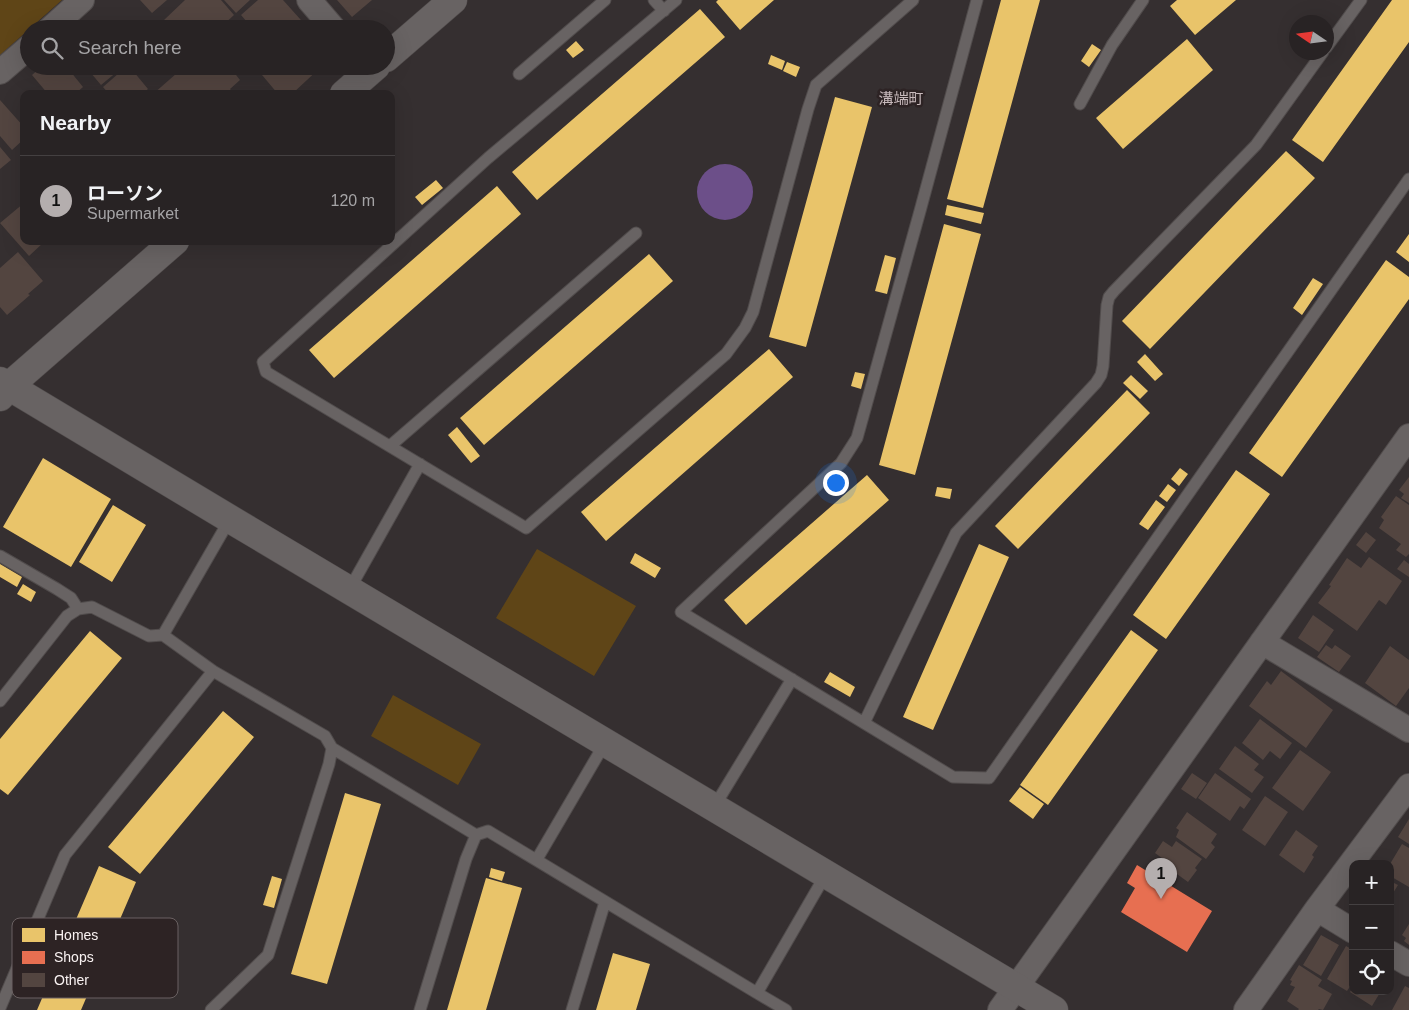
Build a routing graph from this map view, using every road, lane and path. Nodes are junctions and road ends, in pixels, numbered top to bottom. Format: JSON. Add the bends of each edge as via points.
{"nodes":[{"id":1,"x":82,"y":0,"type":"edge"},
{"id":2,"x":309,"y":0,"type":"edge"},
{"id":3,"x":452,"y":0,"type":"edge"},
{"id":4,"x":604,"y":0,"type":"edge"},
{"id":5,"x":654,"y":0,"type":"edge"},
{"id":6,"x":676,"y":0,"type":"edge"},
{"id":7,"x":913,"y":0,"type":"edge"},
{"id":8,"x":977,"y":0,"type":"edge"},
{"id":9,"x":1143,"y":0,"type":"edge"},
{"id":10,"x":1361,"y":0,"type":"edge"},
{"id":11,"x":664,"y":11,"type":"junction"},
{"id":12,"x":60,"y":20,"type":"edge"},
{"id":13,"x":326,"y":20,"type":"edge"},
{"id":14,"x":1334,"y":37,"type":"edge"},
{"id":15,"x":395,"y":48,"type":"edge"},
{"id":16,"x":20,"y":55,"type":"edge"},
{"id":17,"x":1317,"y":60,"type":"edge"},
{"id":18,"x":0,"y":72,"type":"edge"},
{"id":19,"x":519,"y":74,"type":"dead end"},
{"id":20,"x":364,"y":75,"type":"edge"},
{"id":21,"x":348,"y":90,"type":"edge"},
{"id":22,"x":1080,"y":104,"type":"dead end"},
{"id":23,"x":1409,"y":179,"type":"edge"},
{"id":24,"x":636,"y":233,"type":"dead end"},
{"id":25,"x":395,"y":242,"type":"edge"},
{"id":26,"x":170,"y":245,"type":"edge"},
{"id":27,"x":392,"y":245,"type":"edge"},
{"id":28,"x":3,"y":388,"type":"edge"},
{"id":29,"x":1409,"y":436,"type":"edge"},
{"id":30,"x":390,"y":446,"type":"junction"},
{"id":31,"x":420,"y":464,"type":"junction"},
{"id":32,"x":230,"y":520,"type":"junction"},
{"id":33,"x":0,"y":556,"type":"edge"},
{"id":34,"x":349,"y":590,"type":"junction"},
{"id":35,"x":78,"y":609,"type":"junction"},
{"id":36,"x":163,"y":635,"type":"junction"},
{"id":37,"x":1262,"y":642,"type":"junction"},
{"id":38,"x":213,"y":671,"type":"junction"},
{"id":39,"x":792,"y":679,"type":"junction"},
{"id":40,"x":0,"y":701,"type":"edge"},
{"id":41,"x":864,"y":723,"type":"junction"},
{"id":42,"x":1409,"y":730,"type":"edge"},
{"id":43,"x":605,"y":742,"type":"junction"},
{"id":44,"x":332,"y":748,"type":"junction"},
{"id":45,"x":1409,"y":786,"type":"edge"},
{"id":46,"x":714,"y":807,"type":"junction"},
{"id":47,"x":476,"y":835,"type":"junction"},
{"id":48,"x":537,"y":859,"type":"junction"},
{"id":49,"x":826,"y":874,"type":"junction"},
{"id":50,"x":605,"y":902,"type":"junction"},
{"id":51,"x":1317,"y":910,"type":"junction"},
{"id":52,"x":38,"y":918,"type":"edge"},
{"id":53,"x":1349,"y":928,"type":"edge"},
{"id":54,"x":1394,"y":955,"type":"edge"},
{"id":55,"x":1409,"y":964,"type":"edge"},
{"id":56,"x":12,"y":980,"type":"edge"},
{"id":57,"x":1017,"y":988,"type":"junction"},
{"id":58,"x":757,"y":993,"type":"junction"},
{"id":59,"x":0,"y":1008,"type":"edge"},
{"id":60,"x":211,"y":1010,"type":"edge"},
{"id":61,"x":420,"y":1010,"type":"edge"},
{"id":62,"x":572,"y":1010,"type":"edge"},
{"id":63,"x":786,"y":1010,"type":"edge"},
{"id":64,"x":1000,"y":1010,"type":"edge"},
{"id":65,"x":1054,"y":1010,"type":"edge"},
{"id":66,"x":1246,"y":1010,"type":"edge"}],
"edges":[{"from":1,"to":12,"type":"street"},
{"from":2,"to":13,"type":"street"},
{"from":3,"to":15,"type":"street"},
{"from":4,"to":19,"type":"lane"},
{"from":5,"to":11,"type":"lane"},
{"from":6,"to":11,"type":"lane"},
{"from":7,"to":31,"type":"lane","via":[[816,85],[753,312],[726,354],[526,528]]},
{"from":8,"to":39,"type":"lane","via":[[857,438],[841,463],[681,612]]},
{"from":9,"to":22,"type":"lane","via":[[1112,45]]},
{"from":10,"to":14,"type":"lane"},
{"from":11,"to":25,"type":"lane","via":[[488,158]]},
{"from":16,"to":18,"type":"street"},
{"from":17,"to":41,"type":"lane","via":[[1256,145],[1109,297],[1101,375],[956,533]]},
{"from":20,"to":21,"type":"street"},
{"from":23,"to":41,"type":"lane","via":[[989,778],[953,777]]},
{"from":24,"to":30,"type":"lane"},
{"from":26,"to":28,"type":"street"},
{"from":27,"to":30,"type":"lane","via":[[263,362],[266,372]]},
{"from":28,"to":32,"type":"street"},
{"from":29,"to":37,"type":"street"},
{"from":30,"to":31,"type":"lane"},
{"from":31,"to":34,"type":"lane"},
{"from":32,"to":34,"type":"street"},
{"from":32,"to":36,"type":"lane"},
{"from":33,"to":35,"type":"lane","via":[[71,598]]},
{"from":34,"to":43,"type":"street"},
{"from":35,"to":36,"type":"lane","via":[[92,607],[149,636]]},
{"from":35,"to":40,"type":"lane","via":[[67,616]]},
{"from":36,"to":38,"type":"lane"},
{"from":37,"to":42,"type":"street"},
{"from":37,"to":57,"type":"street"},
{"from":38,"to":44,"type":"lane","via":[[325,736]]},
{"from":38,"to":52,"type":"lane","via":[[65,855]]},
{"from":39,"to":41,"type":"lane"},
{"from":39,"to":46,"type":"lane"},
{"from":43,"to":46,"type":"street"},
{"from":43,"to":48,"type":"lane"},
{"from":44,"to":47,"type":"lane"},
{"from":44,"to":60,"type":"lane","via":[[268,956]]},
{"from":45,"to":51,"type":"street"},
{"from":46,"to":49,"type":"street"},
{"from":47,"to":48,"type":"lane","via":[[488,830]]},
{"from":47,"to":61,"type":"lane"},
{"from":48,"to":50,"type":"lane"},
{"from":49,"to":57,"type":"street"},
{"from":49,"to":58,"type":"lane"},
{"from":50,"to":58,"type":"lane"},
{"from":50,"to":62,"type":"lane"},
{"from":51,"to":53,"type":"street"},
{"from":51,"to":66,"type":"street"},
{"from":54,"to":55,"type":"street"},
{"from":56,"to":59,"type":"lane"},
{"from":57,"to":64,"type":"street"},
{"from":57,"to":65,"type":"street"},
{"from":58,"to":63,"type":"lane"}]}
